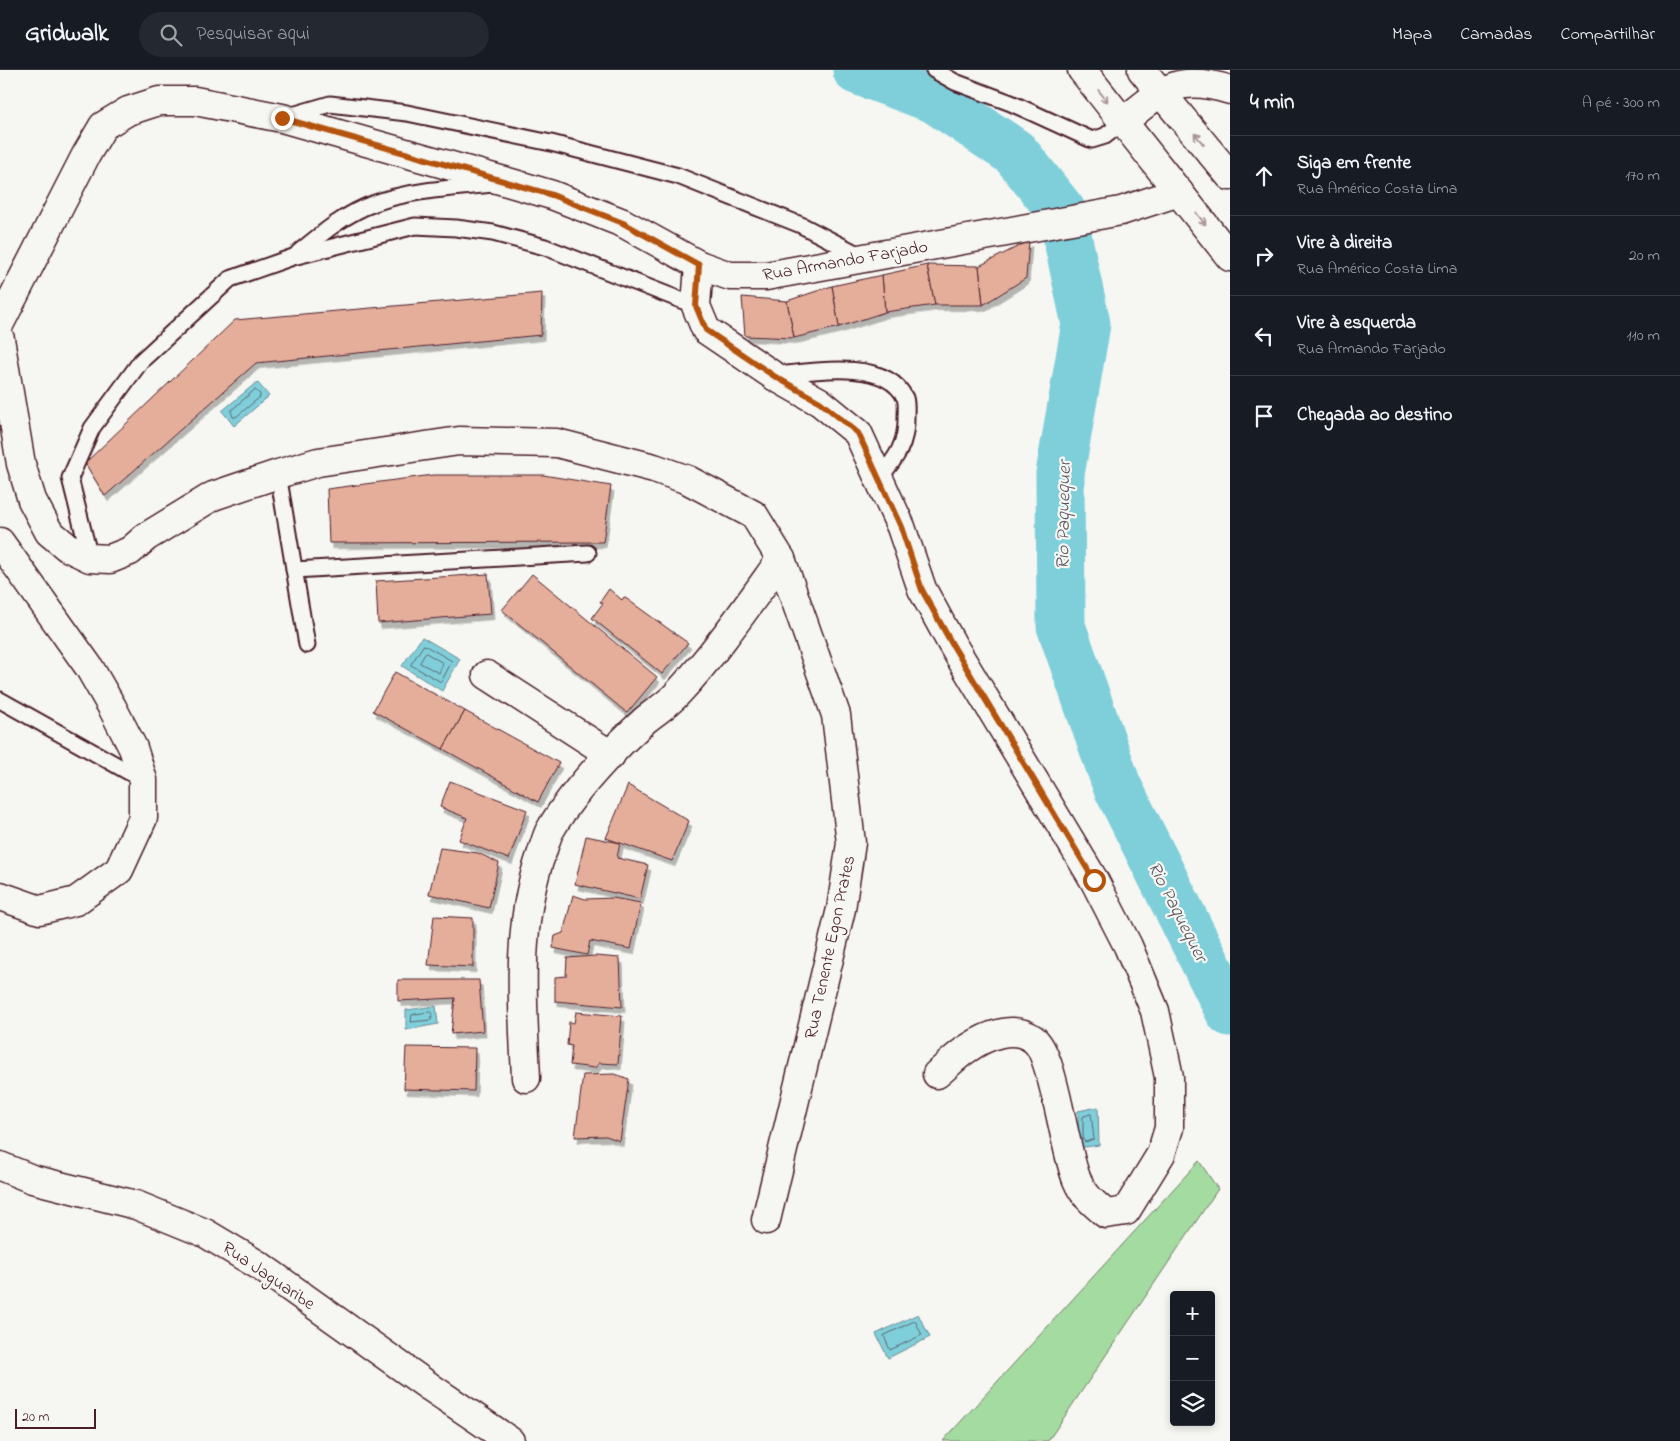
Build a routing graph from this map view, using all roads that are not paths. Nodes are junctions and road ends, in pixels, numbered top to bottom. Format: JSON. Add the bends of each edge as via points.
{"nodes":[{"id":1,"x":934,"y":70,"type":"edge"},
{"id":2,"x":1082,"y":70,"type":"edge"},
{"id":3,"x":1142,"y":70,"type":"edge"},
{"id":4,"x":1230,"y":90,"type":"edge"},
{"id":5,"x":1160,"y":92,"type":"junction"},
{"id":6,"x":282,"y":118,"type":"junction"},
{"id":7,"x":1123,"y":122,"type":"junction"},
{"id":8,"x":1230,"y":176,"type":"edge"},
{"id":9,"x":511,"y":183,"type":"junction"},
{"id":10,"x":1179,"y":192,"type":"junction"},
{"id":11,"x":1227,"y":245,"type":"edge"},
{"id":12,"x":293,"y":256,"type":"junction"},
{"id":13,"x":865,"y":258,"type":"junction"},
{"id":14,"x":699,"y":265,"type":"junction"},
{"id":15,"x":696,"y":306,"type":"junction"},
{"id":16,"x":0,"y":323,"type":"edge"},
{"id":17,"x":0,"y":339,"type":"edge"},
{"id":18,"x":774,"y":376,"type":"junction"},
{"id":19,"x":278,"y":474,"type":"junction"},
{"id":20,"x":879,"y":478,"type":"junction"},
{"id":21,"x":0,"y":542,"type":"edge"},
{"id":22,"x":588,"y":553,"type":"dead end"},
{"id":23,"x":90,"y":558,"type":"junction"},
{"id":24,"x":781,"y":559,"type":"junction"},
{"id":25,"x":294,"y":570,"type":"junction"},
{"id":26,"x":307,"y":645,"type":"dead end"},
{"id":27,"x":487,"y":675,"type":"dead end"},
{"id":28,"x":0,"y":700,"type":"edge"},
{"id":29,"x":611,"y":755,"type":"junction"},
{"id":30,"x":143,"y":780,"type":"junction"},
{"id":31,"x":0,"y":896,"type":"edge"},
{"id":32,"x":937,"y":1074,"type":"dead end"},
{"id":33,"x":526,"y":1078,"type":"dead end"},
{"id":34,"x":0,"y":1166,"type":"edge"},
{"id":35,"x":766,"y":1220,"type":"dead end"},
{"id":36,"x":510,"y":1441,"type":"edge"}],
"edges":[{"from":1,"to":7,"type":"lane","via":[[954,82],[1092,140],[1105,136]]},
{"from":2,"to":7,"type":"street","one_way":true},
{"from":3,"to":5,"type":"street"},
{"from":4,"to":5,"type":"street","via":[[1194,83],[1172,86]]},
{"from":5,"to":7,"type":"street"},
{"from":8,"to":5,"type":"street","one_way":true},
{"from":6,"to":9,"type":"street","name":"Rua Armando Farjado"},
{"from":6,"to":13,"type":"lane","via":[[330,104],[406,113],[551,143],[678,176],[801,225]]},
{"from":6,"to":16,"type":"street","name":"Rua Armando Farjado","via":[[195,101],[159,101],[128,111],[103,126]]},
{"from":7,"to":10,"type":"street"},
{"from":9,"to":12,"type":"lane","via":[[433,190],[374,203],[326,229]]},
{"from":9,"to":14,"type":"street","name":"Rua Armando Farjado","via":[[623,223]]},
{"from":10,"to":11,"type":"street","one_way":true},
{"from":10,"to":13,"type":"street","name":"Rua Armando Farjado","via":[[1121,211]]},
{"from":12,"to":15,"type":"lane","via":[[415,226],[456,228],[493,233],[545,247]]},
{"from":12,"to":23,"type":"lane","via":[[230,279],[140,361],[92,428],[70,478]]},
{"from":13,"to":14,"type":"street","name":"Rua Armando Farjado","via":[[766,276],[730,276]]},
{"from":14,"to":15,"type":"street"},
{"from":15,"to":18,"type":"street","via":[[706,330]]},
{"from":17,"to":23,"type":"street","name":"Rua Tenente Egon Prates","via":[[21,464],[32,500],[49,532],[67,547]]},
{"from":18,"to":20,"type":"street","via":[[820,402],[858,433]]},
{"from":18,"to":20,"type":"lane","via":[[849,371],[879,373],[894,383],[906,399],[904,443],[893,463]]},
{"from":19,"to":23,"type":"street","name":"Rua Tenente Egon Prates","via":[[213,496],[146,537],[130,551],[110,559]]},
{"from":19,"to":24,"type":"street","name":"Rua Tenente Egon Prates","via":[[318,462],[459,441],[557,443],[654,468],[714,492],[754,515]]},
{"from":19,"to":25,"type":"lane"},
{"from":20,"to":32,"type":"street","via":[[901,527],[922,590],[1094,880],[1128,946],[1155,1011],[1169,1077],[1169,1128],[1161,1154],[1126,1211],[1106,1214],[1087,1198],[1076,1180],[1050,1070],[1035,1039],[1015,1030],[989,1037],[967,1049]]},
{"from":21,"to":30,"type":"street","via":[[89,667],[133,748]]},
{"from":22,"to":25,"type":"lane"},
{"from":24,"to":29,"type":"street","via":[[716,650],[676,696],[645,720]]},
{"from":24,"to":35,"type":"street","name":"Rua Tenente Egon Prates","via":[[836,715],[851,843],[841,909]]},
{"from":25,"to":26,"type":"lane"},
{"from":27,"to":29,"type":"street"},
{"from":28,"to":30,"type":"lane"},
{"from":29,"to":33,"type":"street","via":[[571,800],[549,833],[535,875],[524,923],[522,969]]},
{"from":30,"to":31,"type":"street","via":[[143,818],[119,870],[76,901],[40,910]]},
{"from":34,"to":36,"type":"street","name":"Rua Jaguaribe","via":[[32,1179],[136,1205],[205,1233],[260,1266]]}]}
